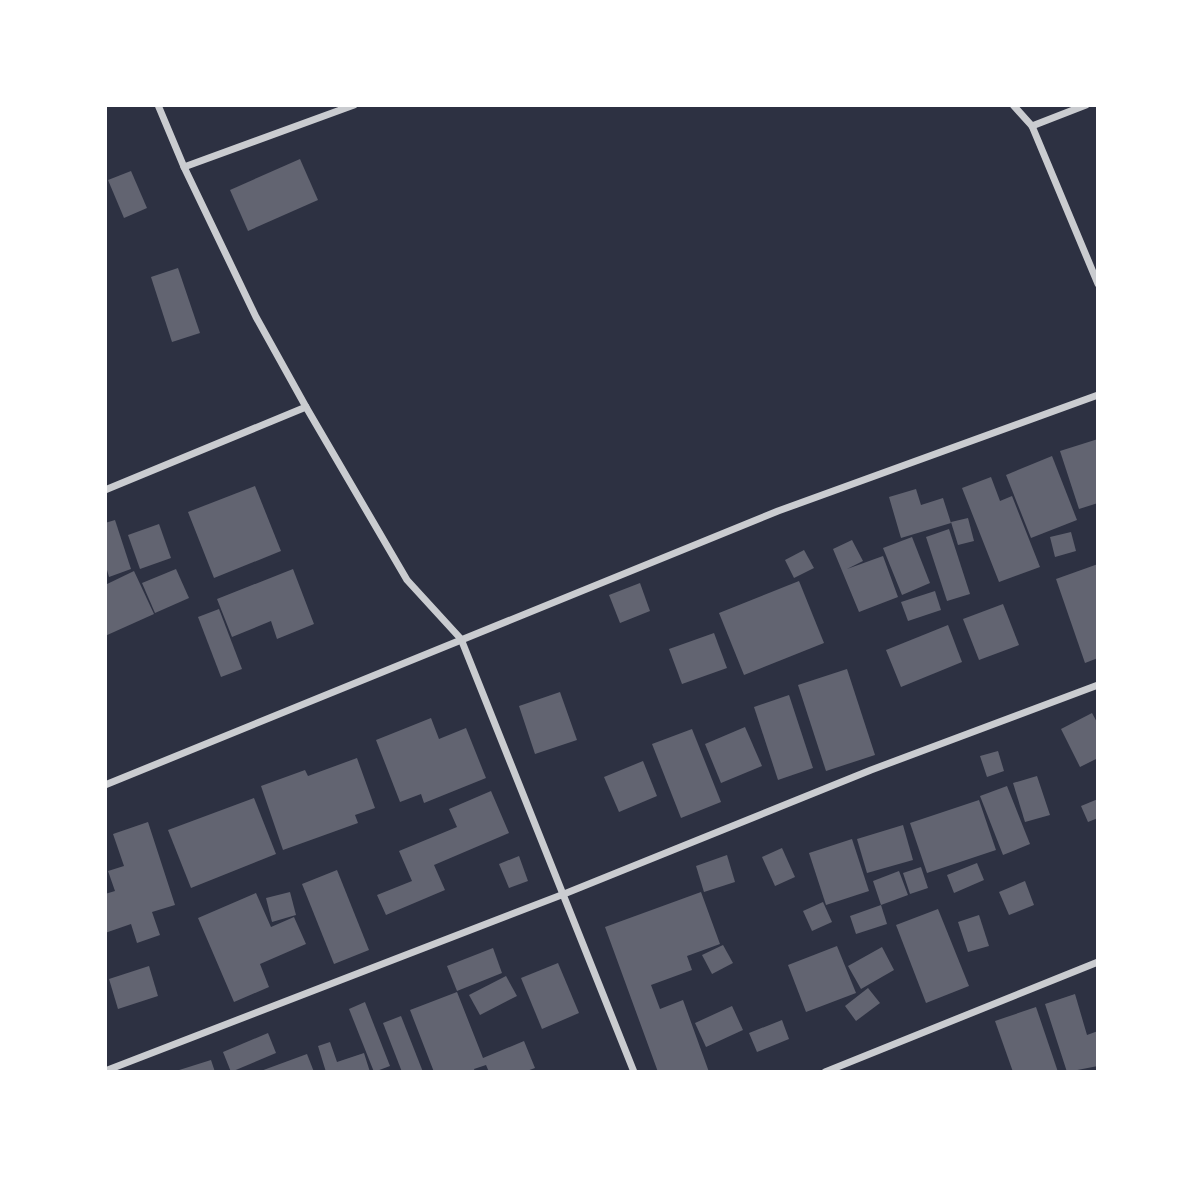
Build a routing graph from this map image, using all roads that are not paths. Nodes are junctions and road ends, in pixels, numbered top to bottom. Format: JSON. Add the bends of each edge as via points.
{"nodes":[{"id":1,"x":158,"y":105,"type":"edge"},
{"id":2,"x":354,"y":105,"type":"edge"},
{"id":3,"x":1013,"y":105,"type":"edge"},
{"id":4,"x":1086,"y":105,"type":"edge"},
{"id":5,"x":1032,"y":126,"type":"junction"},
{"id":6,"x":184,"y":167,"type":"junction"},
{"id":7,"x":1098,"y":284,"type":"edge"},
{"id":8,"x":1098,"y":395,"type":"edge"},
{"id":9,"x":306,"y":407,"type":"junction"},
{"id":10,"x":105,"y":490,"type":"edge"},
{"id":11,"x":461,"y":639,"type":"junction"},
{"id":12,"x":1098,"y":685,"type":"edge"},
{"id":13,"x":105,"y":785,"type":"edge"},
{"id":14,"x":564,"y":894,"type":"junction"},
{"id":15,"x":1098,"y":962,"type":"edge"},
{"id":16,"x":105,"y":1071,"type":"edge"},
{"id":17,"x":634,"y":1072,"type":"edge"},
{"id":18,"x":825,"y":1072,"type":"edge"}],
"edges":[{"from":1,"to":6,"type":"street"},
{"from":2,"to":6,"type":"street"},
{"from":3,"to":5,"type":"street"},
{"from":4,"to":5,"type":"street"},
{"from":5,"to":7,"type":"street"},
{"from":6,"to":9,"type":"street","via":[[256,317]]},
{"from":8,"to":11,"type":"street","via":[[779,511]]},
{"from":9,"to":10,"type":"street"},
{"from":9,"to":11,"type":"street","via":[[407,580]]},
{"from":11,"to":13,"type":"street"},
{"from":11,"to":14,"type":"street"},
{"from":12,"to":14,"type":"street"},
{"from":14,"to":16,"type":"street"},
{"from":14,"to":17,"type":"street"},
{"from":15,"to":18,"type":"street"}]}
